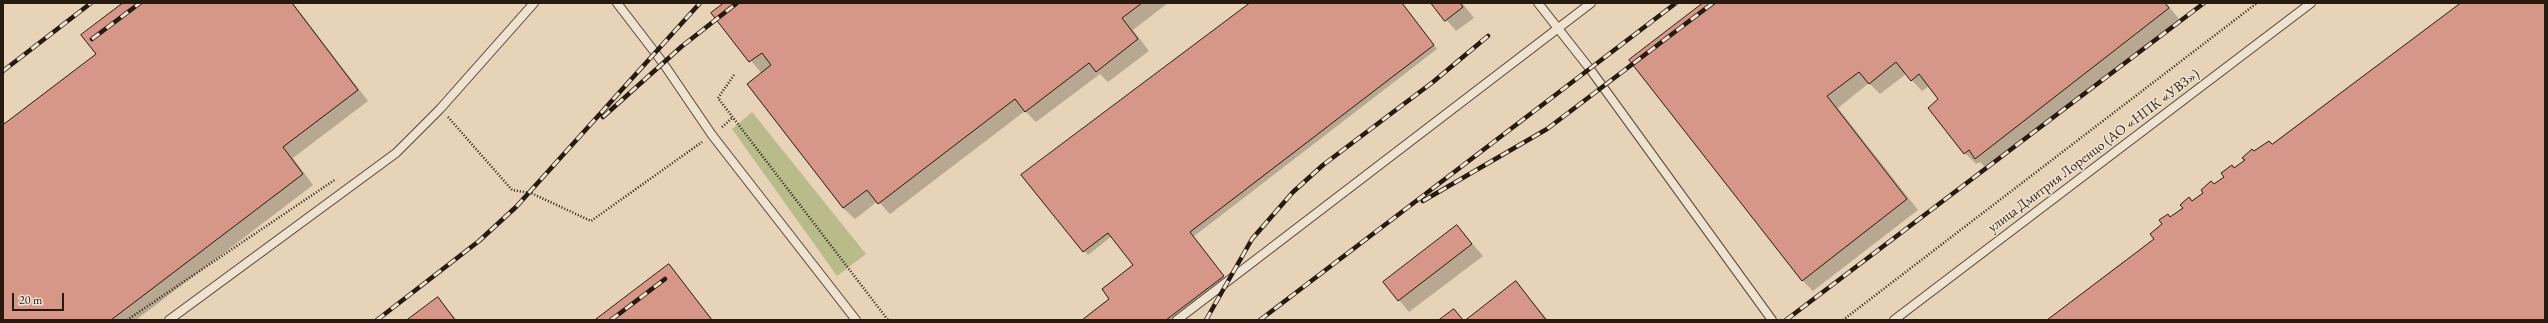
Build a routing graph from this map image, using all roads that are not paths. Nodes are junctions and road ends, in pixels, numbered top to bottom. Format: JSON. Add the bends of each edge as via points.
{"nodes":[{"id":1,"x":534,"y":3,"type":"edge"},
{"id":2,"x":617,"y":3,"type":"edge"},
{"id":3,"x":1538,"y":3,"type":"edge"},
{"id":4,"x":1591,"y":3,"type":"edge"},
{"id":5,"x":2311,"y":3,"type":"edge"},
{"id":6,"x":1558,"y":29,"type":"junction"},
{"id":7,"x":169,"y":320,"type":"edge"},
{"id":8,"x":856,"y":320,"type":"edge"},
{"id":9,"x":1177,"y":320,"type":"edge"},
{"id":10,"x":1772,"y":320,"type":"edge"},
{"id":11,"x":1894,"y":320,"type":"edge"}],
"edges":[{"from":1,"to":7,"type":"lane","via":[[440,109],[396,153]]},
{"from":2,"to":8,"type":"lane","via":[[663,63],[712,135]]},
{"from":3,"to":6,"type":"lane"},
{"from":4,"to":6,"type":"lane"},
{"from":5,"to":11,"type":"lane","name":"улица Дмитрия Лоренцо (АО «НПК «УВЗ»)"},
{"from":6,"to":9,"type":"lane"},
{"from":6,"to":10,"type":"lane","via":[[1590,69]]}]}
